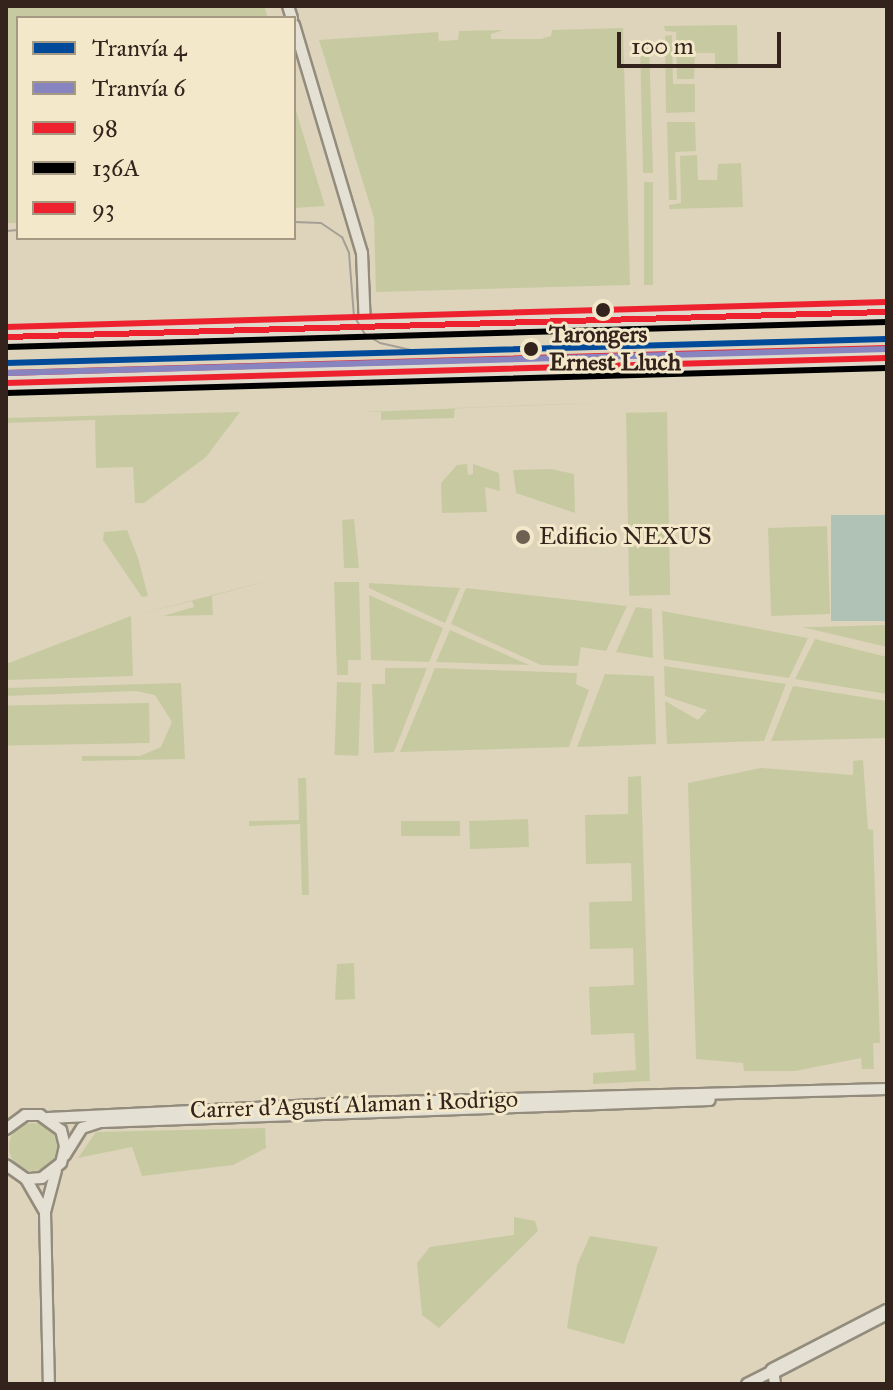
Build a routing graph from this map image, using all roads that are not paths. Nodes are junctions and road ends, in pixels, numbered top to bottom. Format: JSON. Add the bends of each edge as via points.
{"nodes":[{"id":1,"x":296,"y":32,"type":"edge"},
{"id":2,"x":887,"y":312,"type":"edge"},
{"id":3,"x":365,"y":327,"type":"junction"},
{"id":4,"x":6,"y":337,"type":"edge"},
{"id":5,"x":887,"y":358,"type":"edge"},
{"id":6,"x":6,"y":383,"type":"edge"},
{"id":7,"x":887,"y":1089,"type":"edge"},
{"id":8,"x":868,"y":1093,"type":"junction"},
{"id":9,"x":661,"y":1096,"type":"junction"},
{"id":10,"x":741,"y":1096,"type":"junction"},
{"id":11,"x":887,"y":1098,"type":"edge"},
{"id":12,"x":502,"y":1109,"type":"junction"},
{"id":13,"x":48,"y":1118,"type":"junction"},
{"id":14,"x":12,"y":1119,"type":"edge"},
{"id":15,"x":6,"y":1129,"type":"edge"},
{"id":16,"x":65,"y":1155,"type":"junction"},
{"id":17,"x":6,"y":1165,"type":"edge"},
{"id":18,"x":56,"y":1170,"type":"junction"},
{"id":19,"x":26,"y":1179,"type":"junction"},
{"id":20,"x":45,"y":1212,"type":"junction"},
{"id":21,"x":887,"y":1312,"type":"edge"},
{"id":22,"x":774,"y":1378,"type":"edge"},
{"id":23,"x":49,"y":1384,"type":"edge"},
{"id":24,"x":747,"y":1384,"type":"edge"}],
"edges":[{"from":1,"to":3,"type":"street","via":[[362,253]]},
{"from":2,"to":3,"type":"main road"},
{"from":3,"to":4,"type":"main road"},
{"from":5,"to":6,"type":"main road"},
{"from":7,"to":8,"type":"street","name":"Carrer d'Agustí Alaman i Rodrigo"},
{"from":8,"to":10,"type":"street","name":"Carrer d'Agustí Alaman i Rodrigo"},
{"from":8,"to":11,"type":"street","name":"Carrer d'Agustí Alaman i Rodrigo"},
{"from":9,"to":10,"type":"street","name":"Carrer d'Agustí Alaman i Rodrigo"},
{"from":9,"to":12,"type":"street","name":"Carrer d'Agustí Alaman i Rodrigo"},
{"from":9,"to":13,"type":"street","name":"Carrer d'Agustí Alaman i Rodrigo"},
{"from":10,"to":12,"type":"street","name":"Carrer d'Agustí Alaman i Rodrigo"},
{"from":12,"to":16,"type":"street","name":"Carrer d'Agustí Alaman i Rodrigo","via":[[101,1122],[82,1128]]},
{"from":13,"to":14,"type":"street","name":"Carrer d'Agustí Alaman i Rodrigo"},
{"from":13,"to":16,"type":"street","via":[[61,1130]]},
{"from":14,"to":15,"type":"street"},
{"from":16,"to":18,"type":"street","name":"Carrer d'Agustí Alaman i Rodrigo"},
{"from":17,"to":19,"type":"street"},
{"from":18,"to":19,"type":"street"},
{"from":18,"to":20,"type":"street","name":"Carrer d'Agustí Alaman i Rodrigo"},
{"from":19,"to":20,"type":"street"},
{"from":20,"to":23,"type":"street"},
{"from":21,"to":22,"type":"street"},
{"from":22,"to":24,"type":"street"}]}
